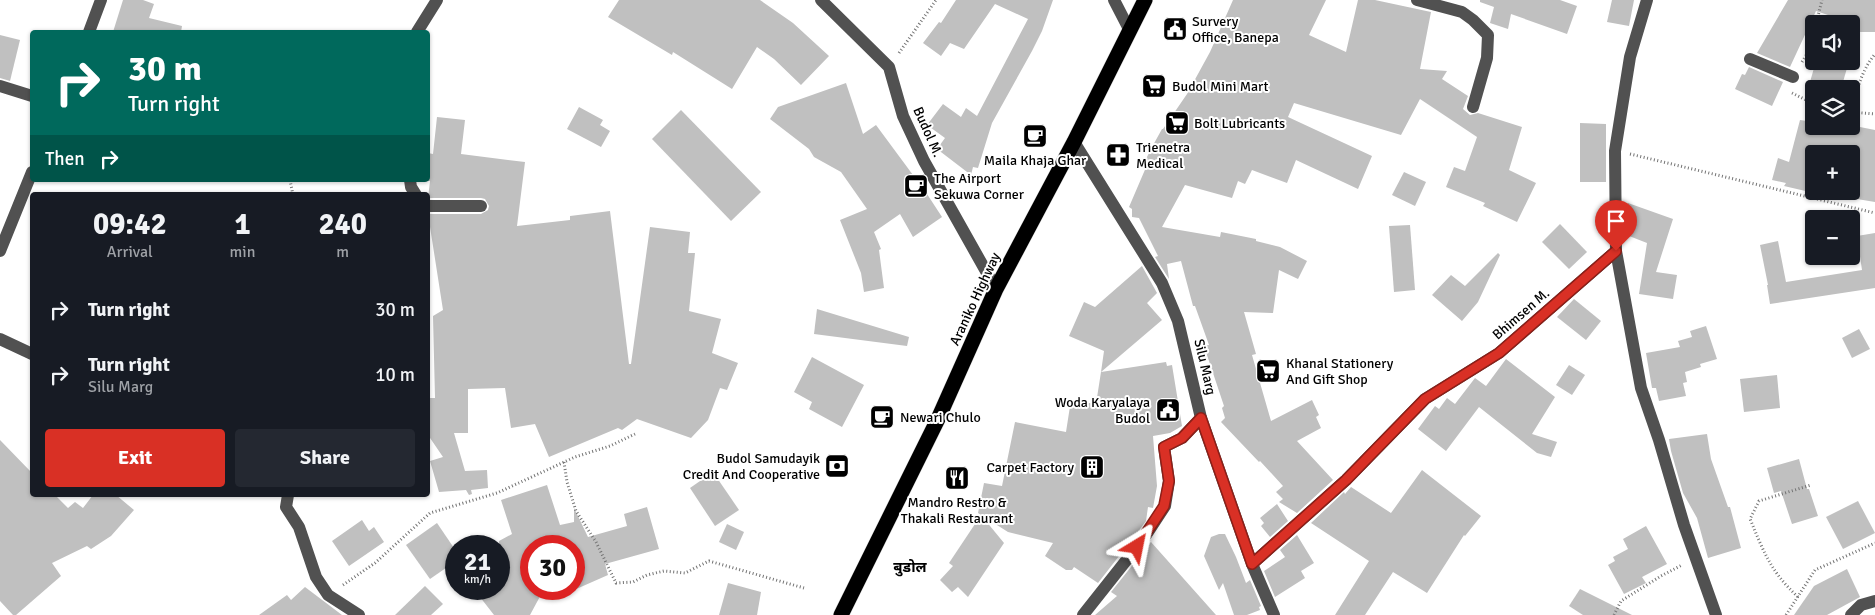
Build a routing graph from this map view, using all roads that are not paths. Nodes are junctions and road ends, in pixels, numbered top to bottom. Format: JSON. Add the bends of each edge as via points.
{"nodes":[{"id":1,"x":101,"y":0,"type":"edge"},
{"id":2,"x":437,"y":0,"type":"edge"},
{"id":3,"x":821,"y":0,"type":"edge"},
{"id":4,"x":1114,"y":0,"type":"edge"},
{"id":5,"x":1145,"y":0,"type":"edge"},
{"id":6,"x":1417,"y":0,"type":"edge"},
{"id":7,"x":1648,"y":0,"type":"edge"},
{"id":8,"x":90,"y":30,"type":"edge"},
{"id":9,"x":417,"y":30,"type":"edge"},
{"id":10,"x":1130,"y":31,"type":"junction"},
{"id":11,"x":1750,"y":59,"type":"dead end"},
{"id":12,"x":1793,"y":77,"type":"dead end"},
{"id":13,"x":0,"y":86,"type":"edge"},
{"id":14,"x":30,"y":95,"type":"edge"},
{"id":15,"x":1473,"y":108,"type":"dead end"},
{"id":16,"x":1074,"y":142,"type":"junction"},
{"id":17,"x":30,"y":177,"type":"edge"},
{"id":18,"x":430,"y":206,"type":"edge"},
{"id":19,"x":481,"y":206,"type":"dead end"},
{"id":20,"x":0,"y":251,"type":"edge"},
{"id":21,"x":1616,"y":251,"type":"junction"},
{"id":22,"x":996,"y":289,"type":"junction"},
{"id":23,"x":0,"y":339,"type":"edge"},
{"id":24,"x":30,"y":353,"type":"edge"},
{"id":25,"x":1201,"y":418,"type":"junction"},
{"id":26,"x":288,"y":497,"type":"edge"},
{"id":27,"x":1252,"y":564,"type":"junction"},
{"id":28,"x":1875,"y":601,"type":"edge"},
{"id":29,"x":359,"y":615,"type":"edge"},
{"id":30,"x":841,"y":615,"type":"edge"},
{"id":31,"x":1083,"y":615,"type":"edge"},
{"id":32,"x":1274,"y":615,"type":"edge"},
{"id":33,"x":1716,"y":615,"type":"edge"},
{"id":34,"x":1851,"y":615,"type":"edge"}],
"edges":[{"from":1,"to":8,"type":"street"},
{"from":2,"to":9,"type":"street"},
{"from":3,"to":22,"type":"street","name":"Budol M.","via":[[889,67],[904,116],[924,161]]},
{"from":4,"to":10,"type":"street"},
{"from":5,"to":10,"type":"highway","name":"Araniko Highway"},
{"from":6,"to":15,"type":"street","via":[[1462,12],[1488,35],[1487,58]]},
{"from":7,"to":21,"type":"street","via":[[1630,57],[1615,151]]},
{"from":10,"to":16,"type":"highway","name":"Araniko Highway"},
{"from":11,"to":12,"type":"street"},
{"from":13,"to":14,"type":"street"},
{"from":16,"to":22,"type":"highway","name":"Araniko Highway"},
{"from":16,"to":25,"type":"street","name":"Silu Marg","via":[[1162,283],[1178,322]]},
{"from":17,"to":20,"type":"street"},
{"from":18,"to":19,"type":"street"},
{"from":21,"to":27,"type":"street","name":"Bhimsen M.","via":[[1499,353],[1425,399],[1346,480]]},
{"from":21,"to":33,"type":"street","via":[[1641,388]]},
{"from":22,"to":30,"type":"highway","name":"Araniko Highway","via":[[938,419]]},
{"from":23,"to":24,"type":"street"},
{"from":25,"to":27,"type":"street","name":"Silu Marg"},
{"from":25,"to":31,"type":"street","via":[[1182,438],[1164,447],[1169,481],[1164,506],[1139,544]]},
{"from":26,"to":29,"type":"street","via":[[286,507],[299,527],[316,577],[328,595]]},
{"from":27,"to":32,"type":"street","name":"Silu Marg"},
{"from":28,"to":34,"type":"street","via":[[1861,605]]}]}
